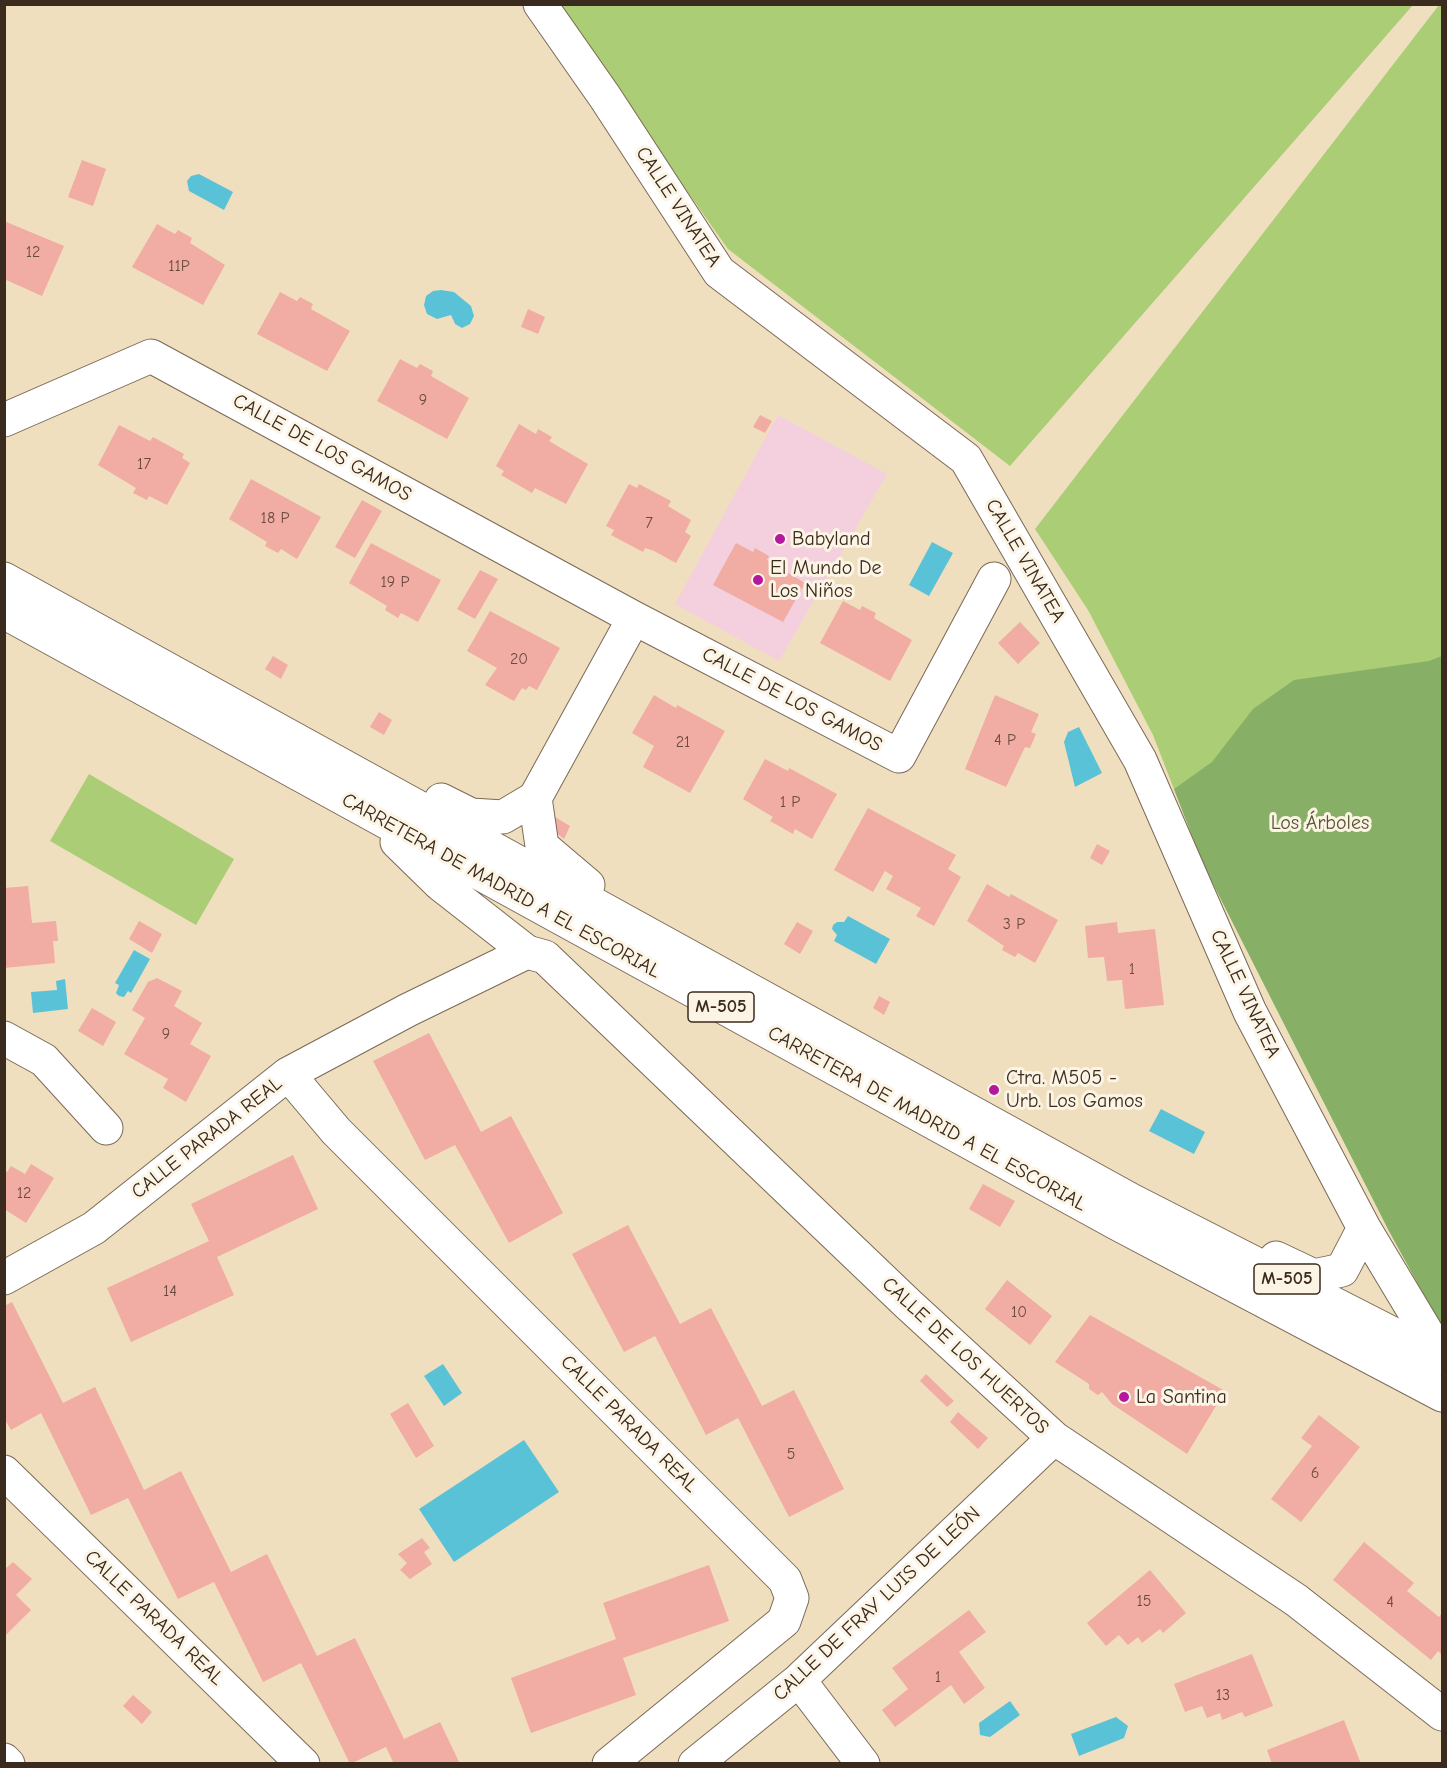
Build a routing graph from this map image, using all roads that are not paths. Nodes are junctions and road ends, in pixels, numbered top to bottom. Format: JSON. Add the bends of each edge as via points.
{"nodes":[{"id":1,"x":540,"y":4,"type":"edge"},
{"id":2,"x":4,"y":420,"type":"edge"},
{"id":3,"x":4,"y":579,"type":"edge"},
{"id":4,"x":994,"y":579,"type":"dead end"},
{"id":5,"x":4,"y":612,"type":"edge"},
{"id":6,"x":634,"y":618,"type":"junction"},
{"id":7,"x":295,"y":740,"type":"junction"},
{"id":8,"x":535,"y":798,"type":"junction"},
{"id":9,"x":368,"y":813,"type":"junction"},
{"id":10,"x":640,"y":929,"type":"junction"},
{"id":11,"x":527,"y":952,"type":"junction"},
{"id":12,"x":4,"y":1038,"type":"edge"},
{"id":13,"x":288,"y":1074,"type":"junction"},
{"id":14,"x":106,"y":1128,"type":"dead end"},
{"id":15,"x":1131,"y":1200,"type":"junction"},
{"id":16,"x":1364,"y":1228,"type":"junction"},
{"id":17,"x":4,"y":1278,"type":"edge"},
{"id":18,"x":1443,"y":1358,"type":"edge"},
{"id":19,"x":1443,"y":1395,"type":"edge"},
{"id":20,"x":1054,"y":1438,"type":"junction"},
{"id":21,"x":4,"y":1472,"type":"edge"},
{"id":22,"x":799,"y":1680,"type":"junction"},
{"id":23,"x":1443,"y":1714,"type":"edge"},
{"id":24,"x":303,"y":1764,"type":"edge"},
{"id":25,"x":609,"y":1764,"type":"edge"},
{"id":26,"x":695,"y":1764,"type":"edge"},
{"id":27,"x":863,"y":1764,"type":"edge"}],
"edges":[{"from":1,"to":16,"type":"main road","name":"CALLE VINATEA","via":[[719,272],[966,459],[1140,760],[1250,1012]]},
{"from":2,"to":6,"type":"main road","name":"CALLE DE LOS GAMOS","via":[[152,356]]},
{"from":3,"to":7,"type":"main road","name":"CARRETERA DE MADRID A EL ESCORIAL","number":"M-505"},
{"from":4,"to":6,"type":"main road","name":"CALLE DE LOS GAMOS","via":[[899,756]]},
{"from":5,"to":9,"type":"main road","name":"CARRETERA DE MADRID A EL ESCORIAL","number":"M-505"},
{"from":6,"to":8,"type":"main road"},
{"from":7,"to":8,"type":"main road","via":[[376,767],[471,815],[503,817]]},
{"from":7,"to":10,"type":"main road","name":"CARRETERA DE MADRID A EL ESCORIAL","number":"M-505"},
{"from":8,"to":10,"type":"main road","via":[[542,846]]},
{"from":9,"to":11,"type":"main road","name":"CALLE DE LOS HUERTOS","via":[[440,884]]},
{"from":9,"to":19,"type":"main road","name":"CARRETERA DE MADRID A EL ESCORIAL","number":"M-505","via":[[1118,1224]]},
{"from":10,"to":15,"type":"main road","name":"CARRETERA DE MADRID A EL ESCORIAL","number":"M-505"},
{"from":11,"to":13,"type":"main road","name":"CALLE PARADA REAL"},
{"from":11,"to":20,"type":"main road","name":"CALLE DE LOS HUERTOS","via":[[545,957]]},
{"from":12,"to":14,"type":"main road","via":[[44,1059]]},
{"from":13,"to":17,"type":"main road","name":"CALLE PARADA REAL","via":[[94,1228]]},
{"from":13,"to":25,"type":"main road","name":"CALLE PARADA REAL","via":[[336,1131],[785,1580],[792,1598],[784,1621]]},
{"from":15,"to":16,"type":"main road","via":[[1213,1227],[1314,1276],[1342,1270]]},
{"from":15,"to":18,"type":"main road","name":"CARRETERA DE MADRID A EL ESCORIAL","number":"M-505"},
{"from":16,"to":18,"type":"main road","name":"CALLE VINATEA"},
{"from":20,"to":22,"type":"main road","name":"CALLE DE FRAY LUIS DE LEÓN"},
{"from":20,"to":23,"type":"main road","name":"CALLE DE LOS HUERTOS","via":[[1296,1600]]},
{"from":21,"to":24,"type":"main road","name":"CALLE PARADA REAL"},
{"from":22,"to":26,"type":"main road","name":"CALLE DE FRAY LUIS DE LEÓN"},
{"from":22,"to":27,"type":"main road"}]}
